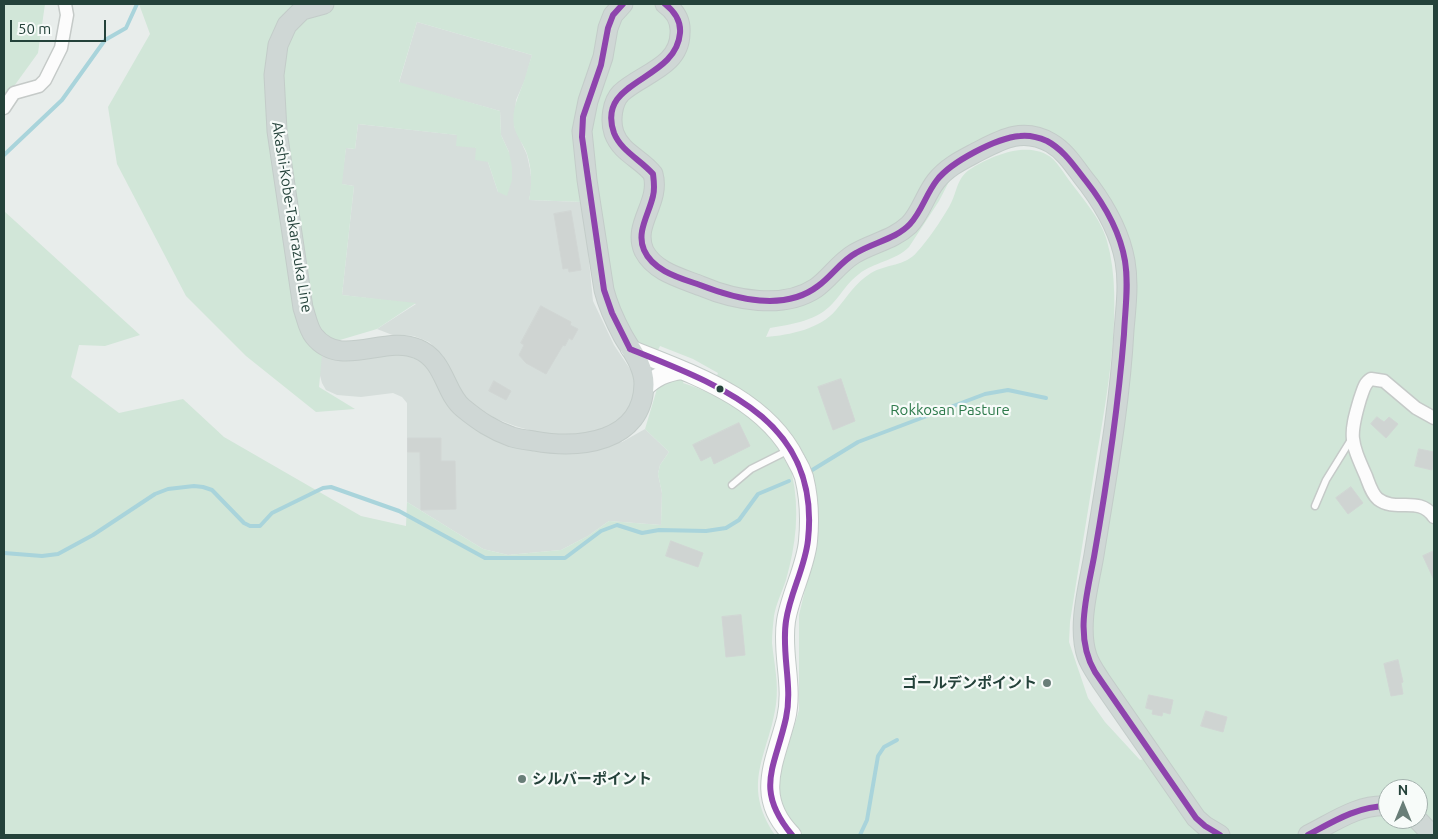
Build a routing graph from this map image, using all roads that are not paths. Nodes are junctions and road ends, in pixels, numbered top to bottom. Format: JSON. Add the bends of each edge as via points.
{"nodes":[{"id":1,"x":65,"y":4,"type":"edge"},
{"id":2,"x":324,"y":4,"type":"edge"},
{"id":3,"x":623,"y":4,"type":"edge"},
{"id":4,"x":665,"y":4,"type":"edge"},
{"id":5,"x":4,"y":108,"type":"edge"},
{"id":6,"x":630,"y":349,"type":"junction"},
{"id":7,"x":682,"y":370,"type":"junction"},
{"id":8,"x":644,"y":388,"type":"junction"},
{"id":9,"x":1434,"y":418,"type":"edge"},
{"id":10,"x":1352,"y":437,"type":"junction"},
{"id":11,"x":796,"y":460,"type":"junction"},
{"id":12,"x":732,"y":484,"type":"dead end"},
{"id":13,"x":1315,"y":506,"type":"dead end"},
{"id":14,"x":1434,"y":517,"type":"edge"},
{"id":15,"x":1378,"y":806,"type":"edge"},
{"id":16,"x":792,"y":835,"type":"edge"},
{"id":17,"x":1220,"y":835,"type":"edge"},
{"id":18,"x":1308,"y":835,"type":"edge"}],
"edges":[{"from":1,"to":5,"type":"street","via":[[67,15],[61,48],[46,80],[39,86],[14,93]]},
{"from":2,"to":8,"type":"main road","name":"Akashi-Kobe-Takarazuka Line","via":[[302,10],[288,25],[278,45],[274,75],[277,131],[303,308],[313,335],[337,351],[396,346],[417,348],[433,359],[459,405],[484,425],[514,438],[576,444],[621,431],[637,415]]},
{"from":3,"to":6,"type":"main road","name":"Akashi-Kobe-Takarazuka Line","via":[[608,28],[603,58],[584,116],[582,137],[604,290]]},
{"from":4,"to":17,"type":"main road","via":[[679,22],[676,51],[662,66],[620,94],[613,108],[613,119],[614,134],[623,147],[653,174],[655,191],[641,240],[648,258],[670,274],[734,298],[765,301],[808,292],[855,253],[890,239],[907,226],[935,182],[949,168],[1015,135],[1046,140],[1058,148],[1103,206],[1113,222],[1124,255],[1127,286],[1117,406],[1085,607],[1086,650],[1101,681],[1196,818]]},
{"from":6,"to":7,"type":"street"},
{"from":6,"to":8,"type":"main road","name":"Akashi-Kobe-Takarazuka Line","via":[[642,370]]},
{"from":7,"to":8,"type":"street","via":[[660,375]]},
{"from":7,"to":11,"type":"street","via":[[758,412],[773,426]]},
{"from":9,"to":10,"type":"street","via":[[1416,408],[1384,381],[1371,379],[1364,388]]},
{"from":10,"to":13,"type":"lane","via":[[1326,480]]},
{"from":10,"to":14,"type":"street","via":[[1360,463],[1378,499],[1390,504],[1420,506]]},
{"from":11,"to":12,"type":"lane","via":[[751,469]]},
{"from":11,"to":16,"type":"street","via":[[803,476],[808,508],[808,543],[786,620],[784,640],[789,704],[769,785],[776,814]]},
{"from":15,"to":18,"type":"main road","via":[[1359,809]]}]}
